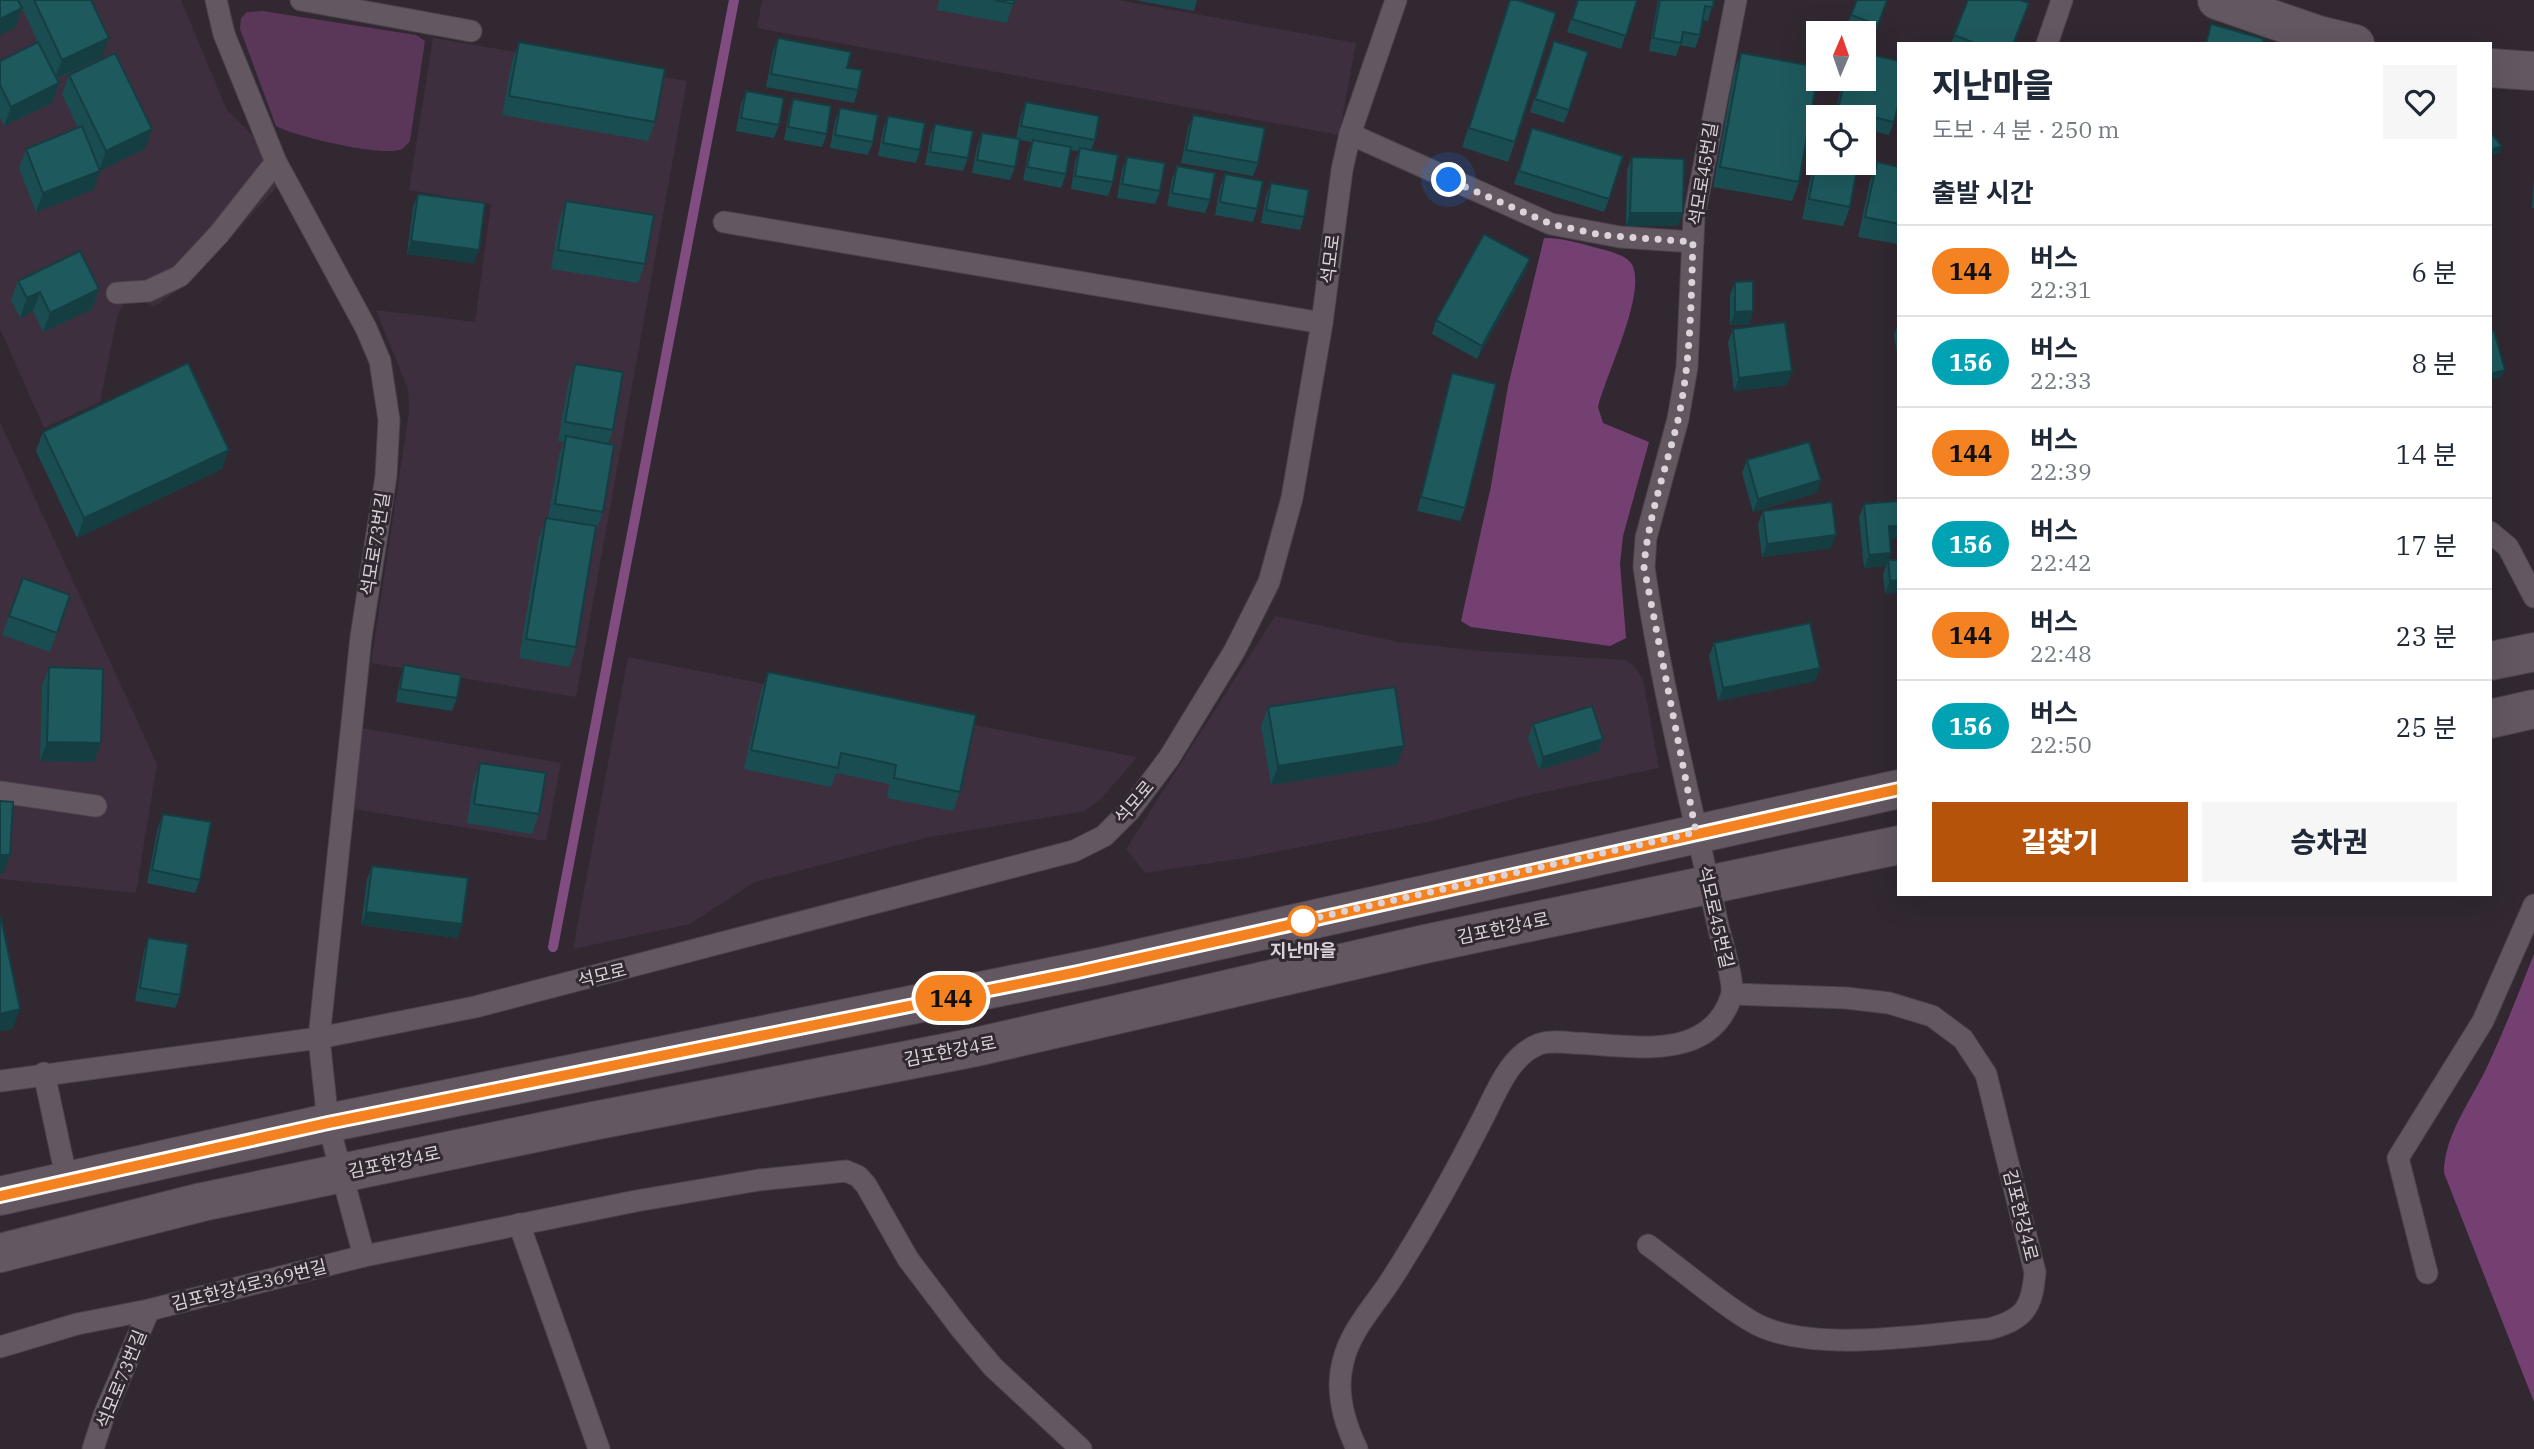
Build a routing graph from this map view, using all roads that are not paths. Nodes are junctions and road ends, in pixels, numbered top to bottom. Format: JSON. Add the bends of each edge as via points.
{"nodes":[{"id":1,"x":216,"y":0,"type":"edge"},
{"id":2,"x":301,"y":0,"type":"edge"},
{"id":3,"x":1396,"y":0,"type":"edge"},
{"id":4,"x":1736,"y":0,"type":"edge"},
{"id":5,"x":2062,"y":0,"type":"edge"},
{"id":6,"x":2217,"y":0,"type":"edge"},
{"id":7,"x":2254,"y":7,"type":"edge"},
{"id":8,"x":471,"y":31,"type":"dead end"},
{"id":9,"x":2048,"y":42,"type":"edge"},
{"id":10,"x":2347,"y":42,"type":"edge"},
{"id":11,"x":2492,"y":68,"type":"edge"},
{"id":12,"x":2534,"y":71,"type":"edge"},
{"id":13,"x":1350,"y":134,"type":"junction"},
{"id":14,"x":276,"y":162,"type":"junction"},
{"id":15,"x":724,"y":222,"type":"dead end"},
{"id":16,"x":1693,"y":242,"type":"junction"},
{"id":17,"x":117,"y":293,"type":"dead end"},
{"id":18,"x":1322,"y":323,"type":"junction"},
{"id":19,"x":2492,"y":534,"type":"edge"},
{"id":20,"x":2534,"y":597,"type":"edge"},
{"id":21,"x":2534,"y":652,"type":"edge"},
{"id":22,"x":2492,"y":661,"type":"edge"},
{"id":23,"x":2534,"y":709,"type":"edge"},
{"id":24,"x":2492,"y":719,"type":"edge"},
{"id":25,"x":1897,"y":789,"type":"edge"},
{"id":26,"x":0,"y":792,"type":"edge"},
{"id":27,"x":96,"y":806,"type":"dead end"},
{"id":28,"x":1696,"y":832,"type":"junction"},
{"id":29,"x":1897,"y":845,"type":"edge"},
{"id":30,"x":1709,"y":885,"type":"junction"},
{"id":31,"x":2534,"y":905,"type":"edge"},
{"id":32,"x":1733,"y":994,"type":"junction"},
{"id":33,"x":319,"y":1038,"type":"junction"},
{"id":34,"x":44,"y":1073,"type":"junction"},
{"id":35,"x":0,"y":1081,"type":"edge"},
{"id":36,"x":328,"y":1123,"type":"junction"},
{"id":37,"x":342,"y":1173,"type":"junction"},
{"id":38,"x":67,"y":1181,"type":"junction"},
{"id":39,"x":0,"y":1196,"type":"edge"},
{"id":40,"x":519,"y":1224,"type":"junction"},
{"id":41,"x":1648,"y":1245,"type":"dead end"},
{"id":42,"x":0,"y":1253,"type":"edge"},
{"id":43,"x":364,"y":1256,"type":"junction"},
{"id":44,"x":2427,"y":1273,"type":"dead end"},
{"id":45,"x":149,"y":1310,"type":"junction"},
{"id":46,"x":0,"y":1347,"type":"edge"},
{"id":47,"x":93,"y":1449,"type":"edge"},
{"id":48,"x":599,"y":1449,"type":"edge"},
{"id":49,"x":1082,"y":1449,"type":"edge"},
{"id":50,"x":1357,"y":1449,"type":"edge"}],
"edges":[{"from":1,"to":14,"type":"lane","name":"석모로73번길","via":[[224,34]]},
{"from":2,"to":8,"type":"lane"},
{"from":3,"to":13,"type":"lane","name":"석모로"},
{"from":4,"to":16,"type":"lane","name":"석모로45번길","via":[[1700,177]]},
{"from":5,"to":9,"type":"lane"},
{"from":6,"to":7,"type":"street"},
{"from":7,"to":10,"type":"street","via":[[2318,35]]},
{"from":11,"to":12,"type":"street"},
{"from":13,"to":16,"type":"lane","via":[[1551,224],[1620,237]]},
{"from":13,"to":18,"type":"lane","name":"석모로"},
{"from":14,"to":17,"type":"lane","via":[[180,276],[148,290]]},
{"from":14,"to":33,"type":"lane","name":"석모로73번길","via":[[366,328],[380,361],[389,420]]},
{"from":15,"to":18,"type":"lane"},
{"from":16,"to":28,"type":"lane","name":"석모로45번길","via":[[1688,367],[1646,538],[1644,567]]},
{"from":18,"to":33,"type":"lane","name":"석모로","via":[[1292,498],[1269,582],[1235,650],[1169,758],[1104,836],[1074,851],[488,1004]]},
{"from":19,"to":20,"type":"lane","via":[[2508,547]]},
{"from":21,"to":22,"type":"street"},
{"from":23,"to":24,"type":"street"},
{"from":25,"to":28,"type":"street"},
{"from":26,"to":27,"type":"lane"},
{"from":28,"to":30,"type":"lane","name":"석모로45번길"},
{"from":28,"to":36,"type":"street","via":[[1091,969]]},
{"from":29,"to":30,"type":"street","name":"김포한강4로"},
{"from":30,"to":32,"type":"lane","name":"석모로45번길"},
{"from":30,"to":37,"type":"street","name":"김포한강4로","via":[[1412,947],[976,1047]]},
{"from":31,"to":44,"type":"lane","via":[[2483,1021],[2398,1158]]},
{"from":32,"to":41,"type":"lane","name":"김포한강4로","via":[[1889,1003],[1932,1016],[1963,1039],[1986,1074],[2035,1272],[2032,1300],[2014,1322],[1989,1329],[1830,1340],[1793,1337],[1756,1324]]},
{"from":32,"to":50,"type":"lane","via":[[1721,1022],[1687,1043],[1557,1042],[1536,1044],[1520,1057],[1445,1192],[1354,1334],[1343,1360],[1342,1408]]},
{"from":33,"to":34,"type":"lane","name":"석모로"},
{"from":33,"to":36,"type":"lane","name":"석모로73번길"},
{"from":34,"to":35,"type":"lane","name":"석모로"},
{"from":34,"to":38,"type":"lane"},
{"from":36,"to":37,"type":"lane"},
{"from":36,"to":38,"type":"street"},
{"from":37,"to":42,"type":"street","name":"김포한강4로","via":[[202,1202]]},
{"from":37,"to":43,"type":"lane"},
{"from":38,"to":39,"type":"street"},
{"from":40,"to":43,"type":"lane","name":"김포한강4로369번길"},
{"from":40,"to":48,"type":"lane"},
{"from":40,"to":49,"type":"lane","name":"김포한강4로369번길","via":[[759,1180],[846,1171],[866,1185],[908,1259],[977,1348]]},
{"from":43,"to":45,"type":"lane","name":"김포한강4로369번길"},
{"from":45,"to":46,"type":"lane","name":"김포한강4로369번길","via":[[77,1324]]},
{"from":45,"to":47,"type":"lane","name":"석모로73번길"}]}
